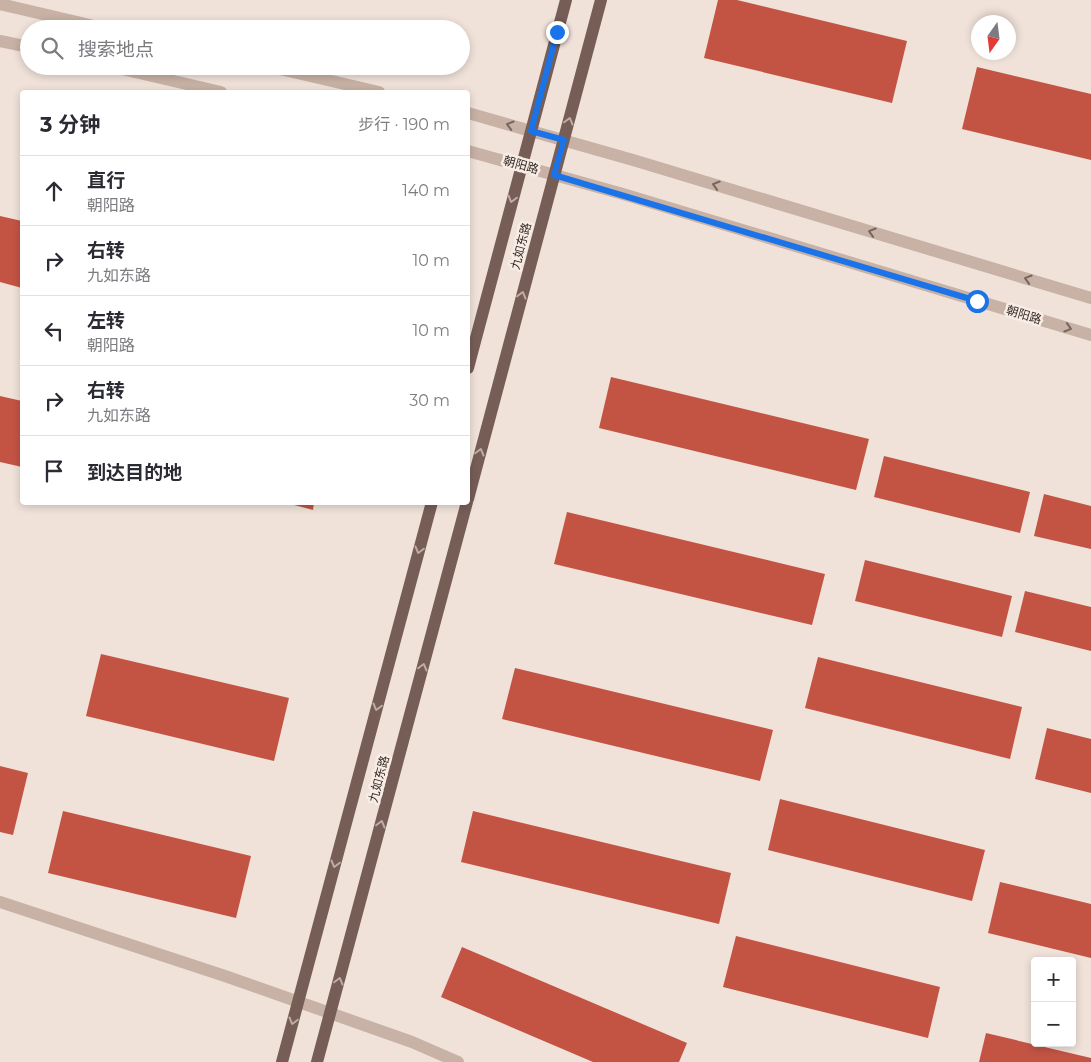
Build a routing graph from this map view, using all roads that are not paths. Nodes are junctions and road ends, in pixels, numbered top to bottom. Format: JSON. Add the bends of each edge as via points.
{"nodes":[{"id":1,"x":566,"y":0,"type":"edge"},
{"id":2,"x":601,"y":0,"type":"edge"},
{"id":3,"x":0,"y":4,"type":"edge"},
{"id":4,"x":68,"y":20,"type":"edge"},
{"id":5,"x":0,"y":41,"type":"edge"},
{"id":6,"x":20,"y":46,"type":"edge"},
{"id":7,"x":148,"y":75,"type":"edge"},
{"id":8,"x":306,"y":75,"type":"edge"},
{"id":9,"x":212,"y":90,"type":"edge"},
{"id":10,"x":370,"y":90,"type":"edge"},
{"id":11,"x":470,"y":115,"type":"edge"},
{"id":12,"x":531,"y":131,"type":"junction"},
{"id":13,"x":564,"y":140,"type":"junction"},
{"id":14,"x":470,"y":151,"type":"edge"},
{"id":15,"x":521,"y":166,"type":"junction"},
{"id":16,"x":554,"y":175,"type":"junction"},
{"id":17,"x":1091,"y":298,"type":"edge"},
{"id":18,"x":1091,"y":335,"type":"edge"},
{"id":19,"x":470,"y":360,"type":"edge"},
{"id":20,"x":470,"y":490,"type":"edge"},
{"id":21,"x":431,"y":505,"type":"edge"},
{"id":22,"x":466,"y":505,"type":"edge"},
{"id":23,"x":0,"y":902,"type":"edge"},
{"id":24,"x":298,"y":1002,"type":"junction"},
{"id":25,"x":330,"y":1013,"type":"junction"},
{"id":26,"x":282,"y":1062,"type":"edge"},
{"id":27,"x":317,"y":1062,"type":"edge"},
{"id":28,"x":458,"y":1062,"type":"edge"}],
"edges":[{"from":1,"to":12,"type":"main road","name":"九如东路"},
{"from":13,"to":2,"type":"main road","name":"九如东路","one_way":true},
{"from":3,"to":4,"type":"street"},
{"from":5,"to":6,"type":"street"},
{"from":7,"to":9,"type":"street"},
{"from":8,"to":10,"type":"street"},
{"from":12,"to":11,"type":"street","one_way":true},
{"from":12,"to":13,"type":"street"},
{"from":12,"to":15,"type":"main road","name":"九如东路"},
{"from":13,"to":16,"type":"main road","name":"九如东路"},
{"from":17,"to":13,"type":"street","one_way":true},
{"from":14,"to":15,"type":"street","name":"朝阳路"},
{"from":15,"to":16,"type":"street","name":"朝阳路"},
{"from":15,"to":19,"type":"main road","name":"九如东路","one_way":true},
{"from":16,"to":18,"type":"street","name":"朝阳路","one_way":true},
{"from":20,"to":16,"type":"main road","name":"九如东路","one_way":true},
{"from":21,"to":24,"type":"main road","name":"九如东路","one_way":true},
{"from":25,"to":22,"type":"main road","name":"九如东路","one_way":true},
{"from":23,"to":24,"type":"street"},
{"from":24,"to":25,"type":"street"},
{"from":24,"to":26,"type":"main road","name":"九如东路","one_way":true},
{"from":25,"to":27,"type":"main road","name":"九如东路"},
{"from":25,"to":28,"type":"street"}]}
